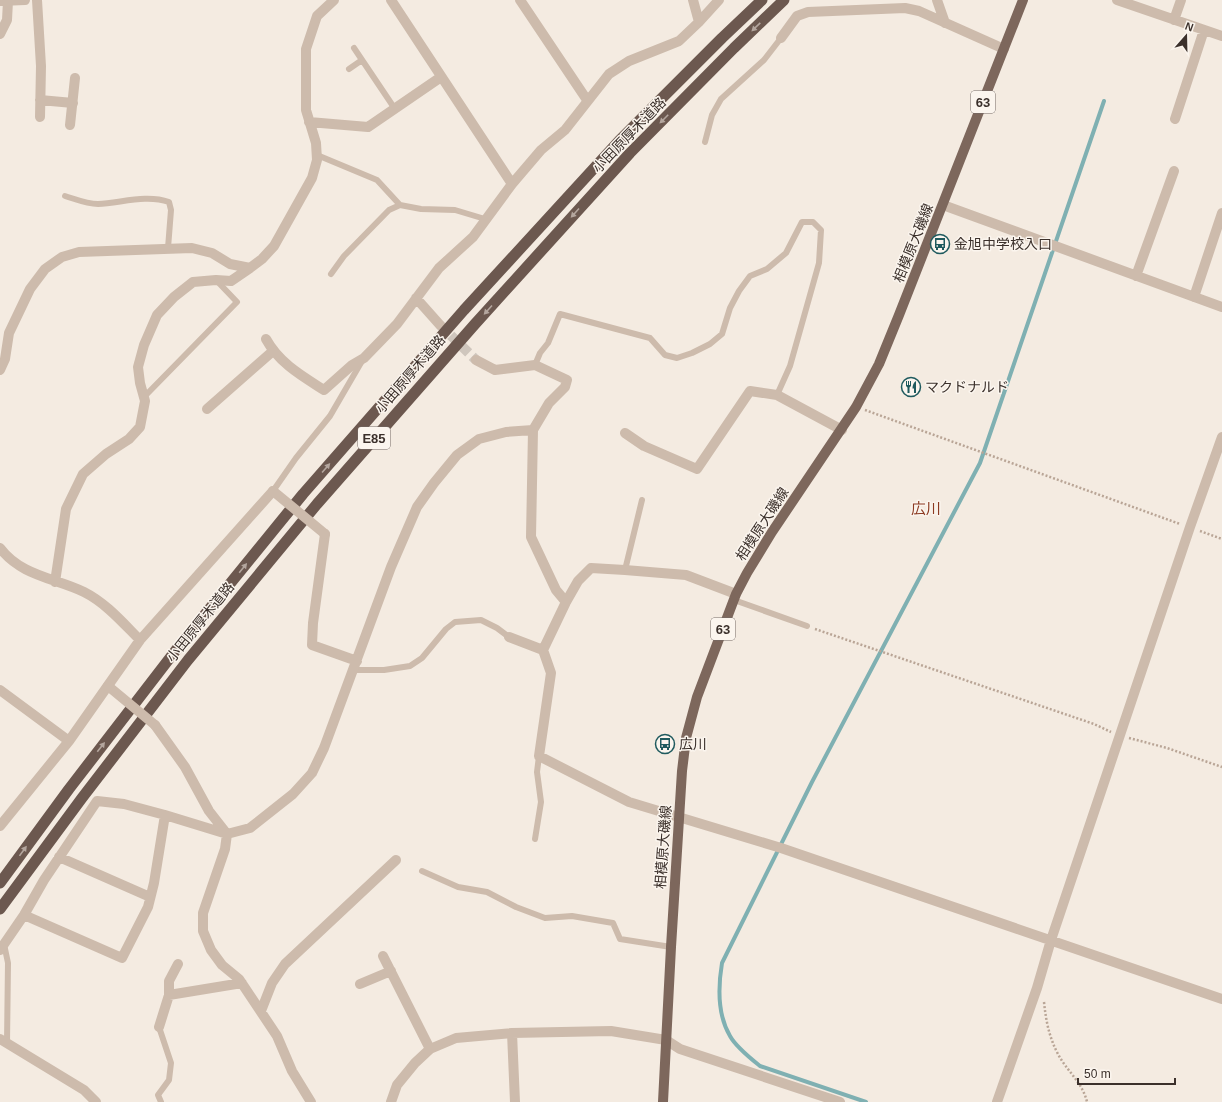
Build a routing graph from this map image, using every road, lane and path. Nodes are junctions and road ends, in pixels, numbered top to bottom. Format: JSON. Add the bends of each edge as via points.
{"nodes":[{"id":1,"x":25,"y":0,"type":"edge"},
{"id":2,"x":38,"y":0,"type":"edge"},
{"id":3,"x":334,"y":0,"type":"edge"},
{"id":4,"x":391,"y":0,"type":"edge"},
{"id":5,"x":520,"y":0,"type":"edge"},
{"id":6,"x":693,"y":0,"type":"edge"},
{"id":7,"x":719,"y":0,"type":"edge"},
{"id":8,"x":762,"y":0,"type":"edge"},
{"id":9,"x":784,"y":0,"type":"edge"},
{"id":10,"x":937,"y":0,"type":"edge"},
{"id":11,"x":1023,"y":0,"type":"edge"},
{"id":12,"x":1117,"y":0,"type":"edge"},
{"id":13,"x":1181,"y":0,"type":"edge"},
{"id":14,"x":6,"y":1,"type":"edge"},
{"id":15,"x":1174,"y":20,"type":"junction"},
{"id":16,"x":699,"y":22,"type":"junction"},
{"id":17,"x":945,"y":23,"type":"junction"},
{"id":18,"x":1204,"y":30,"type":"junction"},
{"id":19,"x":0,"y":34,"type":"edge"},
{"id":20,"x":1222,"y":36,"type":"edge"},
{"id":21,"x":781,"y":38,"type":"joint"},
{"id":22,"x":354,"y":48,"type":"dead end"},
{"id":23,"x":1004,"y":49,"type":"junction"},
{"id":24,"x":362,"y":60,"type":"junction"},
{"id":25,"x":349,"y":68,"type":"dead end"},
{"id":26,"x":442,"y":77,"type":"junction"},
{"id":27,"x":75,"y":78,"type":"dead end"},
{"id":28,"x":40,"y":100,"type":"junction"},
{"id":29,"x":587,"y":100,"type":"junction"},
{"id":30,"x":73,"y":103,"type":"junction"},
{"id":31,"x":395,"y":109,"type":"junction"},
{"id":32,"x":40,"y":117,"type":"dead end"},
{"id":33,"x":1174,"y":119,"type":"dead end"},
{"id":34,"x":309,"y":122,"type":"junction"},
{"id":35,"x":70,"y":126,"type":"dead end"},
{"id":36,"x":705,"y":142,"type":"dead end"},
{"id":37,"x":317,"y":155,"type":"junction"},
{"id":38,"x":1174,"y":171,"type":"dead end"},
{"id":39,"x":512,"y":184,"type":"junction"},
{"id":40,"x":64,"y":196,"type":"dead end"},
{"id":41,"x":400,"y":205,"type":"junction"},
{"id":42,"x":943,"y":205,"type":"junction"},
{"id":43,"x":1222,"y":213,"type":"edge"},
{"id":44,"x":485,"y":219,"type":"junction"},
{"id":45,"x":168,"y":248,"type":"junction"},
{"id":46,"x":250,"y":268,"type":"junction"},
{"id":47,"x":331,"y":274,"type":"dead end"},
{"id":48,"x":1136,"y":276,"type":"junction"},
{"id":49,"x":216,"y":280,"type":"junction"},
{"id":50,"x":1194,"y":297,"type":"junction"},
{"id":51,"x":416,"y":298,"type":"junction"},
{"id":52,"x":1222,"y":307,"type":"edge"},
{"id":53,"x":440,"y":325,"type":"tunnel mouth"},
{"id":54,"x":266,"y":339,"type":"dead end"},
{"id":55,"x":273,"y":351,"type":"junction"},
{"id":56,"x":364,"y":358,"type":"junction"},
{"id":57,"x":476,"y":360,"type":"tunnel mouth"},
{"id":58,"x":535,"y":365,"type":"junction"},
{"id":59,"x":0,"y":370,"type":"edge"},
{"id":60,"x":777,"y":394,"type":"junction"},
{"id":61,"x":144,"y":398,"type":"junction"},
{"id":62,"x":856,"y":407,"type":"junction"},
{"id":63,"x":207,"y":409,"type":"dead end"},
{"id":64,"x":533,"y":430,"type":"junction"},
{"id":65,"x":842,"y":430,"type":"junction"},
{"id":66,"x":625,"y":434,"type":"dead end"},
{"id":67,"x":1222,"y":437,"type":"edge"},
{"id":68,"x":273,"y":491,"type":"junction"},
{"id":69,"x":642,"y":500,"type":"dead end"},
{"id":70,"x":1190,"y":527,"type":"junction"},
{"id":71,"x":1222,"y":539,"type":"edge"},
{"id":72,"x":0,"y":548,"type":"edge"},
{"id":73,"x":625,"y":570,"type":"junction"},
{"id":74,"x":55,"y":582,"type":"junction"},
{"id":75,"x":735,"y":597,"type":"junction"},
{"id":76,"x":566,"y":602,"type":"junction"},
{"id":77,"x":807,"y":626,"type":"joint"},
{"id":78,"x":509,"y":637,"type":"joint"},
{"id":79,"x":140,"y":640,"type":"junction"},
{"id":80,"x":543,"y":650,"type":"junction"},
{"id":81,"x":355,"y":666,"type":"junction"},
{"id":82,"x":108,"y":686,"type":"junction"},
{"id":83,"x":0,"y":690,"type":"edge"},
{"id":84,"x":1120,"y":735,"type":"junction"},
{"id":85,"x":69,"y":741,"type":"junction"},
{"id":86,"x":539,"y":756,"type":"junction"},
{"id":87,"x":1222,"y":766,"type":"edge"},
{"id":88,"x":165,"y":815,"type":"junction"},
{"id":89,"x":679,"y":817,"type":"junction"},
{"id":90,"x":0,"y":826,"type":"edge"},
{"id":91,"x":227,"y":834,"type":"junction"},
{"id":92,"x":535,"y":839,"type":"dead end"},
{"id":93,"x":59,"y":857,"type":"junction"},
{"id":94,"x":396,"y":860,"type":"dead end"},
{"id":95,"x":422,"y":871,"type":"dead end"},
{"id":96,"x":0,"y":883,"type":"edge"},
{"id":97,"x":150,"y":897,"type":"junction"},
{"id":98,"x":0,"y":909,"type":"edge"},
{"id":99,"x":24,"y":915,"type":"junction"},
{"id":100,"x":1051,"y":940,"type":"junction"},
{"id":101,"x":2,"y":947,"type":"edge"},
{"id":102,"x":671,"y":947,"type":"junction"},
{"id":103,"x":384,"y":956,"type":"dead end"},
{"id":104,"x":178,"y":964,"type":"dead end"},
{"id":105,"x":391,"y":971,"type":"junction"},
{"id":106,"x":242,"y":983,"type":"junction"},
{"id":107,"x":360,"y":984,"type":"dead end"},
{"id":108,"x":1037,"y":988,"type":"junction"},
{"id":109,"x":169,"y":995,"type":"junction"},
{"id":110,"x":1222,"y":999,"type":"edge"},
{"id":111,"x":261,"y":1011,"type":"junction"},
{"id":112,"x":159,"y":1027,"type":"joint"},
{"id":113,"x":512,"y":1033,"type":"junction"},
{"id":114,"x":666,"y":1040,"type":"junction"},
{"id":115,"x":4,"y":1041,"type":"edge"},
{"id":116,"x":430,"y":1049,"type":"junction"},
{"id":117,"x":96,"y":1102,"type":"edge"},
{"id":118,"x":160,"y":1102,"type":"edge"},
{"id":119,"x":311,"y":1102,"type":"edge"},
{"id":120,"x":391,"y":1102,"type":"edge"},
{"id":121,"x":515,"y":1102,"type":"edge"},
{"id":122,"x":663,"y":1102,"type":"edge"},
{"id":123,"x":840,"y":1102,"type":"edge"},
{"id":124,"x":997,"y":1102,"type":"edge"},
{"id":125,"x":1087,"y":1102,"type":"edge"}],
"edges":[{"from":1,"to":14,"type":"street"},
{"from":2,"to":28,"type":"street"},
{"from":3,"to":34,"type":"street","via":[[317,16],[306,49],[306,110]]},
{"from":4,"to":26,"type":"street"},
{"from":5,"to":29,"type":"street"},
{"from":6,"to":16,"type":"street"},
{"from":7,"to":16,"type":"street"},
{"from":96,"to":8,"type":"highway","name":"小田原厚木道路","number":"E85","one_way":true,"via":[[176,650],[382,402],[619,141]]},
{"from":9,"to":98,"type":"highway","name":"小田原厚木道路","number":"E85","one_way":true,"via":[[630,153],[474,324],[327,493],[188,660]]},
{"from":10,"to":17,"type":"street"},
{"from":11,"to":23,"type":"main road","name":"相模原大磯線","number":"63"},
{"from":12,"to":15,"type":"street"},
{"from":13,"to":15,"type":"street"},
{"from":14,"to":19,"type":"street","via":[[7,20]]},
{"from":15,"to":18,"type":"street"},
{"from":16,"to":29,"type":"street","via":[[679,41],[629,61],[609,74]]},
{"from":17,"to":21,"type":"street","via":[[919,11],[905,8],[808,12],[798,16]]},
{"from":17,"to":23,"type":"street"},
{"from":18,"to":20,"type":"street"},
{"from":18,"to":33,"type":"street"},
{"from":21,"to":36,"type":"lane","via":[[764,60],[720,99],[712,114]]},
{"from":22,"to":24,"type":"lane"},
{"from":23,"to":42,"type":"main road","name":"相模原大磯線","number":"63"},
{"from":24,"to":25,"type":"lane"},
{"from":24,"to":31,"type":"lane"},
{"from":26,"to":31,"type":"street"},
{"from":26,"to":39,"type":"street"},
{"from":27,"to":30,"type":"street"},
{"from":28,"to":30,"type":"street"},
{"from":28,"to":32,"type":"street"},
{"from":29,"to":39,"type":"street","via":[[565,130],[541,150]]},
{"from":30,"to":35,"type":"street"},
{"from":31,"to":34,"type":"street","via":[[368,127]]},
{"from":34,"to":37,"type":"street"},
{"from":37,"to":41,"type":"lane","via":[[377,180]]},
{"from":37,"to":46,"type":"street","via":[[312,178],[274,246]]},
{"from":38,"to":48,"type":"street"},
{"from":39,"to":44,"type":"street"},
{"from":40,"to":45,"type":"lane","via":[[96,204],[159,198],[169,202],[171,210]]},
{"from":41,"to":44,"type":"lane","via":[[421,209],[455,210]]},
{"from":41,"to":47,"type":"lane","via":[[389,210],[344,256]]},
{"from":42,"to":48,"type":"street"},
{"from":42,"to":62,"type":"main road","name":"相模原大磯線","number":"63","via":[[878,364]]},
{"from":43,"to":50,"type":"street"},
{"from":44,"to":51,"type":"street","via":[[473,237],[439,268]]},
{"from":45,"to":46,"type":"street","via":[[192,248],[212,253],[230,264]]},
{"from":45,"to":59,"type":"street","via":[[78,252],[62,257],[45,269],[30,289],[9,333],[5,359]]},
{"from":46,"to":49,"type":"street","via":[[232,280]]},
{"from":48,"to":50,"type":"street"},
{"from":49,"to":61,"type":"street","via":[[193,282],[157,315],[138,367]]},
{"from":49,"to":61,"type":"lane","via":[[237,302]]},
{"from":50,"to":52,"type":"street"},
{"from":51,"to":53,"type":"street"},
{"from":51,"to":56,"type":"street","via":[[397,324]]},
{"from":54,"to":55,"type":"street"},
{"from":55,"to":56,"type":"street","via":[[294,371],[324,390]]},
{"from":55,"to":63,"type":"street"},
{"from":56,"to":68,"type":"lane","via":[[330,416]]},
{"from":57,"to":58,"type":"street","via":[[495,370]]},
{"from":58,"to":60,"type":"lane","via":[[560,314],[650,338],[665,354],[676,358],[710,344],[722,334],[730,308],[750,276],[767,269],[786,253],[802,222],[813,222],[820,230],[819,263],[790,366]]},
{"from":58,"to":64,"type":"street","via":[[567,380],[565,387],[548,403]]},
{"from":60,"to":65,"type":"street"},
{"from":60,"to":66,"type":"street","via":[[750,391],[697,469],[644,446]]},
{"from":61,"to":74,"type":"street","via":[[140,427],[129,439],[83,474],[73,493],[66,509]]},
{"from":62,"to":65,"type":"main road","name":"相模原大磯線","number":"63"},
{"from":62,"to":70,"type":"path"},
{"from":64,"to":76,"type":"street","via":[[531,537],[556,590]]},
{"from":64,"to":81,"type":"street","via":[[506,432],[479,440],[457,455],[434,483],[417,507],[394,560]]},
{"from":65,"to":75,"type":"main road","name":"相模原大磯線","number":"63","via":[[772,532]]},
{"from":67,"to":70,"type":"street"},
{"from":68,"to":79,"type":"street"},
{"from":68,"to":81,"type":"street","bridge":true,"via":[[324,534],[312,645]]},
{"from":69,"to":73,"type":"lane"},
{"from":70,"to":71,"type":"path"},
{"from":70,"to":84,"type":"street"},
{"from":72,"to":74,"type":"street","via":[[26,571]]},
{"from":73,"to":75,"type":"street","via":[[686,575]]},
{"from":73,"to":76,"type":"street","via":[[591,568],[578,581]]},
{"from":74,"to":79,"type":"street","via":[[84,592],[105,605]]},
{"from":75,"to":77,"type":"lane"},
{"from":75,"to":89,"type":"main road","name":"相模原大磯線","number":"63","via":[[697,697],[686,738]]},
{"from":76,"to":80,"type":"street"},
{"from":77,"to":84,"type":"path"},
{"from":78,"to":80,"type":"street"},
{"from":78,"to":81,"type":"lane","via":[[481,620],[455,622],[422,658],[410,666],[384,670]]},
{"from":79,"to":82,"type":"street"},
{"from":80,"to":86,"type":"street","via":[[551,673]]},
{"from":81,"to":91,"type":"street","via":[[312,773],[293,794],[250,828]]},
{"from":82,"to":85,"type":"street"},
{"from":82,"to":91,"type":"street","bridge":true,"via":[[155,725]]},
{"from":83,"to":85,"type":"street"},
{"from":84,"to":87,"type":"path"},
{"from":84,"to":100,"type":"street"},
{"from":85,"to":90,"type":"street"},
{"from":86,"to":89,"type":"street","via":[[629,802]]},
{"from":86,"to":92,"type":"lane","via":[[537,772],[541,802]]},
{"from":88,"to":91,"type":"street"},
{"from":88,"to":93,"type":"street","via":[[124,804],[97,801]]},
{"from":88,"to":97,"type":"street"},
{"from":89,"to":100,"type":"street","via":[[782,848]]},
{"from":89,"to":102,"type":"main road","name":"相模原大磯線","number":"63"},
{"from":91,"to":106,"type":"street","via":[[225,849],[203,913],[203,930],[211,950],[222,965]]},
{"from":93,"to":97,"type":"street"},
{"from":93,"to":99,"type":"street"},
{"from":94,"to":111,"type":"street","via":[[285,964],[272,983]]},
{"from":95,"to":102,"type":"lane","via":[[458,887],[487,892],[545,918],[572,916],[613,923],[620,939]]},
{"from":97,"to":99,"type":"street","via":[[148,907],[122,958]]},
{"from":99,"to":101,"type":"street"},
{"from":100,"to":108,"type":"street"},
{"from":100,"to":110,"type":"street"},
{"from":101,"to":115,"type":"lane","via":[[8,963]]},
{"from":102,"to":114,"type":"main road","name":"相模原大磯線","number":"63"},
{"from":103,"to":105,"type":"street"},
{"from":104,"to":109,"type":"street","via":[[170,981]]},
{"from":105,"to":107,"type":"street"},
{"from":105,"to":116,"type":"street"},
{"from":106,"to":109,"type":"street"},
{"from":106,"to":111,"type":"street"},
{"from":108,"to":124,"type":"street"},
{"from":108,"to":125,"type":"path","via":[[1044,1000],[1047,1028],[1058,1055],[1086,1096]]},
{"from":109,"to":112,"type":"street"},
{"from":111,"to":119,"type":"street"},
{"from":112,"to":118,"type":"lane","via":[[171,1063],[169,1080],[158,1095]]},
{"from":113,"to":114,"type":"street","via":[[611,1032]]},
{"from":113,"to":116,"type":"street","via":[[456,1038]]},
{"from":113,"to":121,"type":"street"},
{"from":114,"to":122,"type":"main road","name":"相模原大磯線","number":"63"},
{"from":114,"to":123,"type":"street","via":[[680,1049]]},
{"from":115,"to":117,"type":"street","via":[[84,1090]]},
{"from":116,"to":120,"type":"street","via":[[397,1085]]}]}
